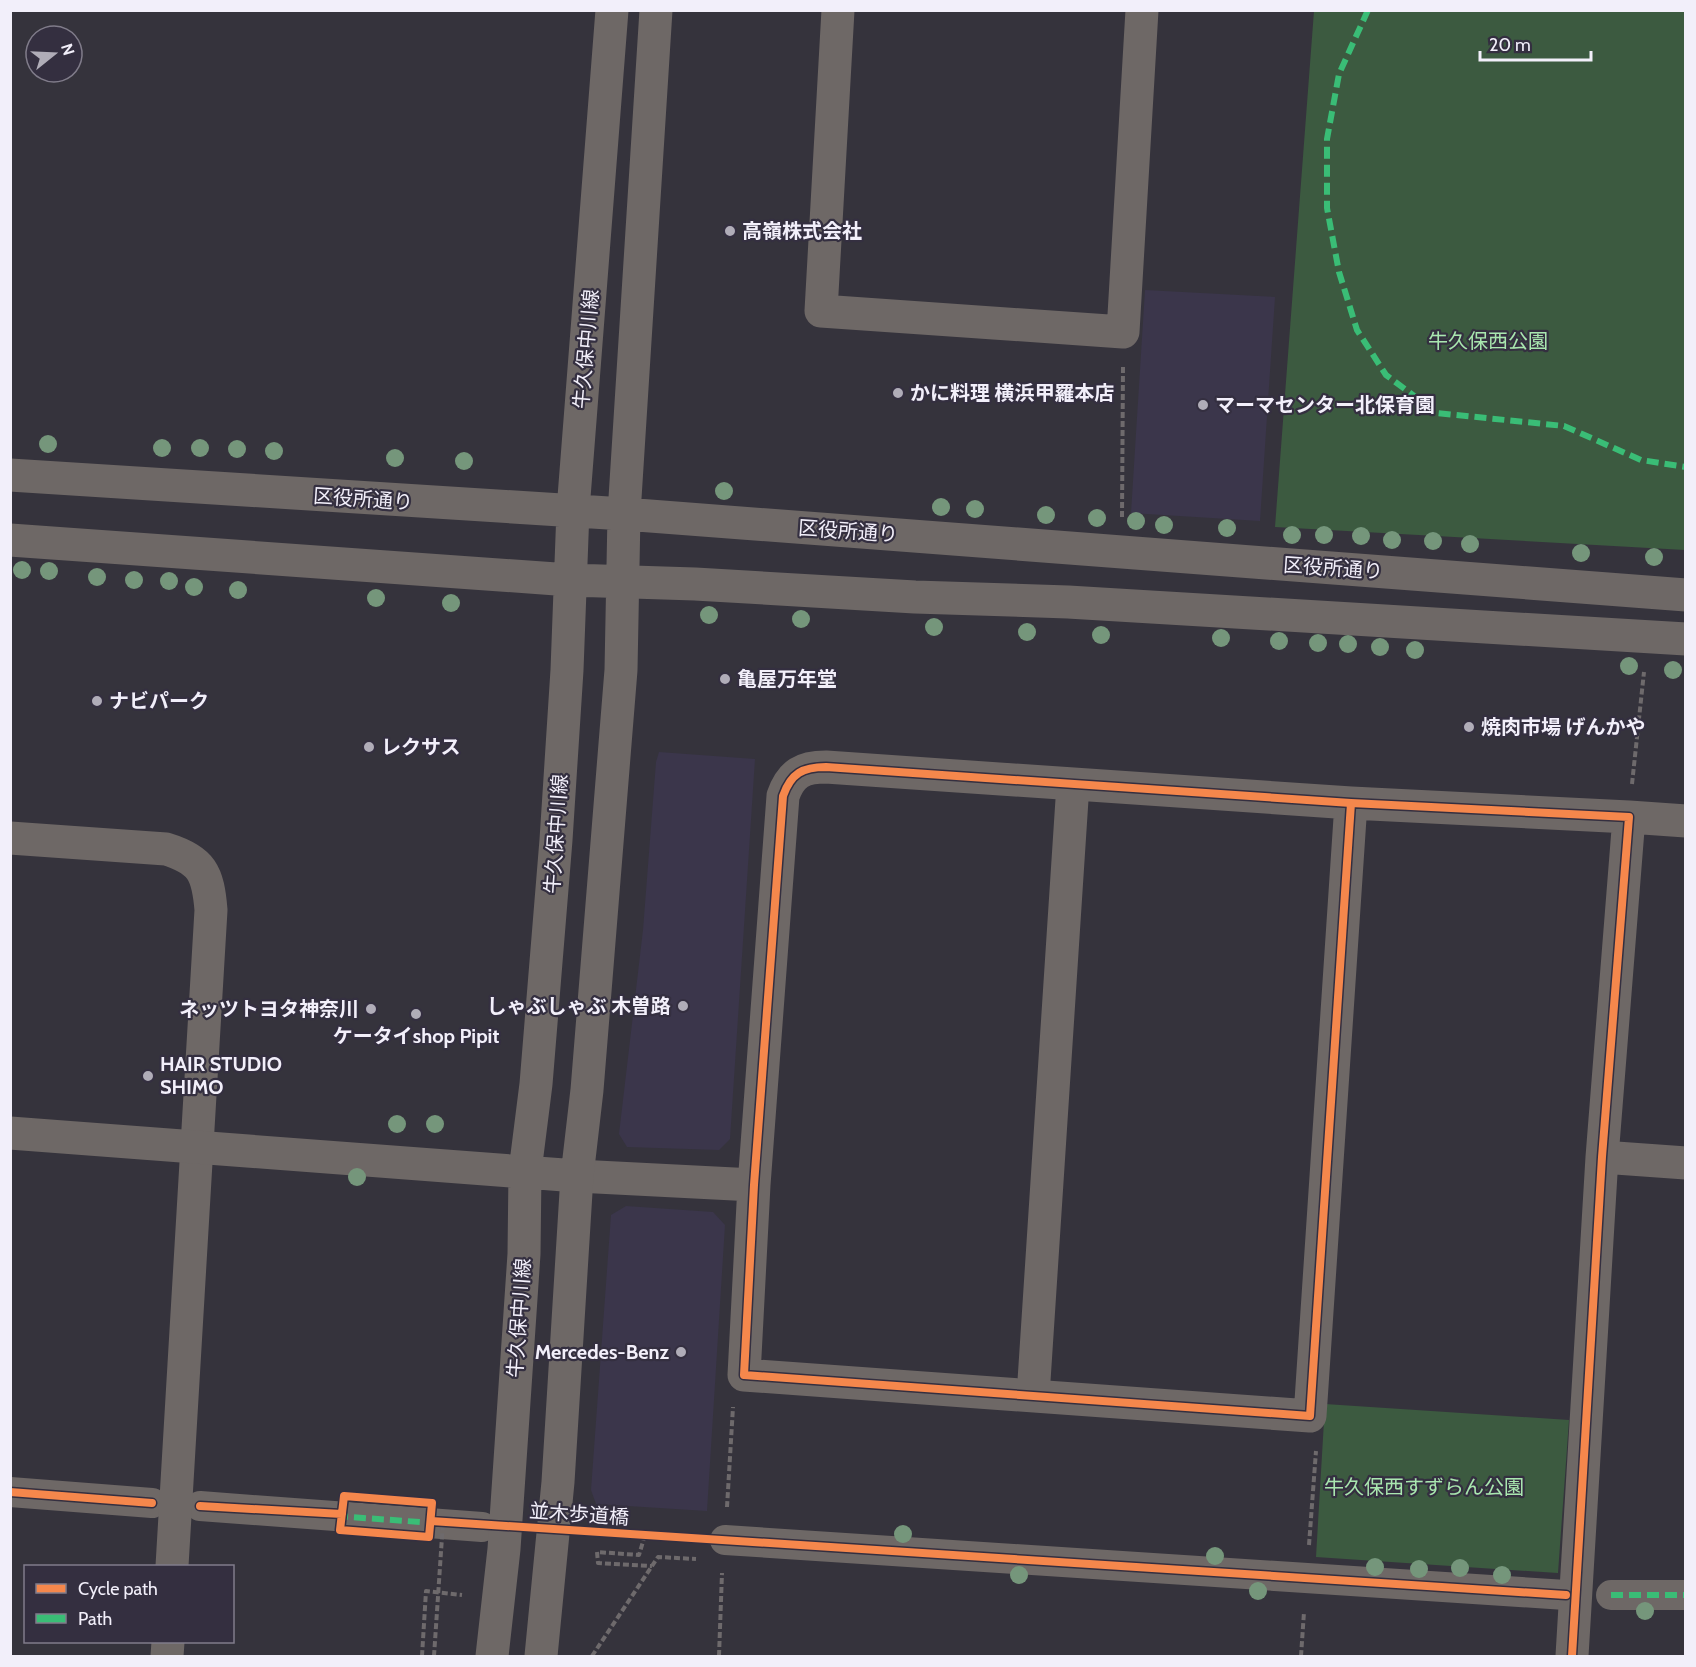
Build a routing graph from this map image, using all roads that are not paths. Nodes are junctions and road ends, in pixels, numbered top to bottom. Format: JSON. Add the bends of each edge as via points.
{"nodes":[{"id":1,"x":612,"y":10,"type":"edge"},
{"id":2,"x":656,"y":10,"type":"edge"},
{"id":3,"x":838,"y":10,"type":"edge"},
{"id":4,"x":1142,"y":10,"type":"edge"},
{"id":5,"x":10,"y":475,"type":"edge"},
{"id":6,"x":573,"y":510,"type":"junction"},
{"id":7,"x":624,"y":514,"type":"junction"},
{"id":8,"x":10,"y":540,"type":"edge"},
{"id":9,"x":570,"y":580,"type":"junction"},
{"id":10,"x":621,"y":583,"type":"junction"},
{"id":11,"x":1686,"y":595,"type":"edge"},
{"id":12,"x":1686,"y":639,"type":"edge"},
{"id":13,"x":1072,"y":784,"type":"junction"},
{"id":14,"x":1351,"y":803,"type":"junction"},
{"id":15,"x":1629,"y":817,"type":"junction"},
{"id":16,"x":1686,"y":821,"type":"edge"},
{"id":17,"x":10,"y":838,"type":"edge"},
{"id":18,"x":10,"y":1133,"type":"edge"},
{"id":19,"x":197,"y":1149,"type":"junction"},
{"id":20,"x":1602,"y":1157,"type":"junction"},
{"id":21,"x":1686,"y":1163,"type":"edge"},
{"id":22,"x":525,"y":1172,"type":"junction"},
{"id":23,"x":577,"y":1176,"type":"junction"},
{"id":24,"x":754,"y":1185,"type":"junction"},
{"id":25,"x":1033,"y":1396,"type":"junction"},
{"id":26,"x":10,"y":1492,"type":"edge"},
{"id":27,"x":152,"y":1503,"type":"dead end"},
{"id":28,"x":200,"y":1506,"type":"dead end"},
{"id":29,"x":482,"y":1527,"type":"dead end"},
{"id":30,"x":726,"y":1529,"type":"road end"},
{"id":31,"x":172,"y":1565,"type":"edge"},
{"id":32,"x":1566,"y":1595,"type":"dead end"},
{"id":33,"x":1611,"y":1595,"type":"dead end"},
{"id":34,"x":1686,"y":1595,"type":"edge"},
{"id":35,"x":492,"y":1656,"type":"edge"},
{"id":36,"x":541,"y":1656,"type":"edge"},
{"id":37,"x":1572,"y":1656,"type":"edge"}],
"edges":[{"from":1,"to":6,"type":"street","name":"牛久保中川線"},
{"from":2,"to":7,"type":"street"},
{"from":3,"to":4,"type":"street","via":[[821,311],[1123,332]]},
{"from":5,"to":6,"type":"street","name":"区役所通り"},
{"from":6,"to":7,"type":"street","name":"区役所通り"},
{"from":6,"to":9,"type":"street","name":"牛久保中川線"},
{"from":7,"to":10,"type":"street"},
{"from":7,"to":11,"type":"street","name":"区役所通り"},
{"from":8,"to":9,"type":"street"},
{"from":9,"to":10,"type":"street"},
{"from":9,"to":22,"type":"street","name":"牛久保中川線","via":[[556,840]]},
{"from":10,"to":12,"type":"street","via":[[1080,603]]},
{"from":10,"to":23,"type":"street","via":[[621,669]]},
{"from":13,"to":14,"type":"street"},
{"from":13,"to":24,"type":"street","via":[[826,767],[798,771],[788,781],[783,796]]},
{"from":13,"to":25,"type":"street"},
{"from":14,"to":15,"type":"street"},
{"from":14,"to":25,"type":"street","via":[[1310,1416]]},
{"from":15,"to":16,"type":"street"},
{"from":15,"to":20,"type":"street"},
{"from":17,"to":19,"type":"street","via":[[166,849],[185,855],[201,867],[209,884],[211,910]]},
{"from":18,"to":19,"type":"street"},
{"from":19,"to":22,"type":"street"},
{"from":19,"to":31,"type":"street"},
{"from":20,"to":21,"type":"street"},
{"from":20,"to":37,"type":"street"},
{"from":22,"to":23,"type":"street"},
{"from":22,"to":35,"type":"street","name":"牛久保中川線","via":[[524,1254],[504,1549]]},
{"from":23,"to":24,"type":"street"},
{"from":23,"to":36,"type":"street","via":[[559,1470]]},
{"from":24,"to":25,"type":"street","via":[[744,1375]]},
{"from":26,"to":27,"type":"street"},
{"from":28,"to":29,"type":"street"},
{"from":30,"to":32,"type":"street"},
{"from":33,"to":34,"type":"street"}]}
